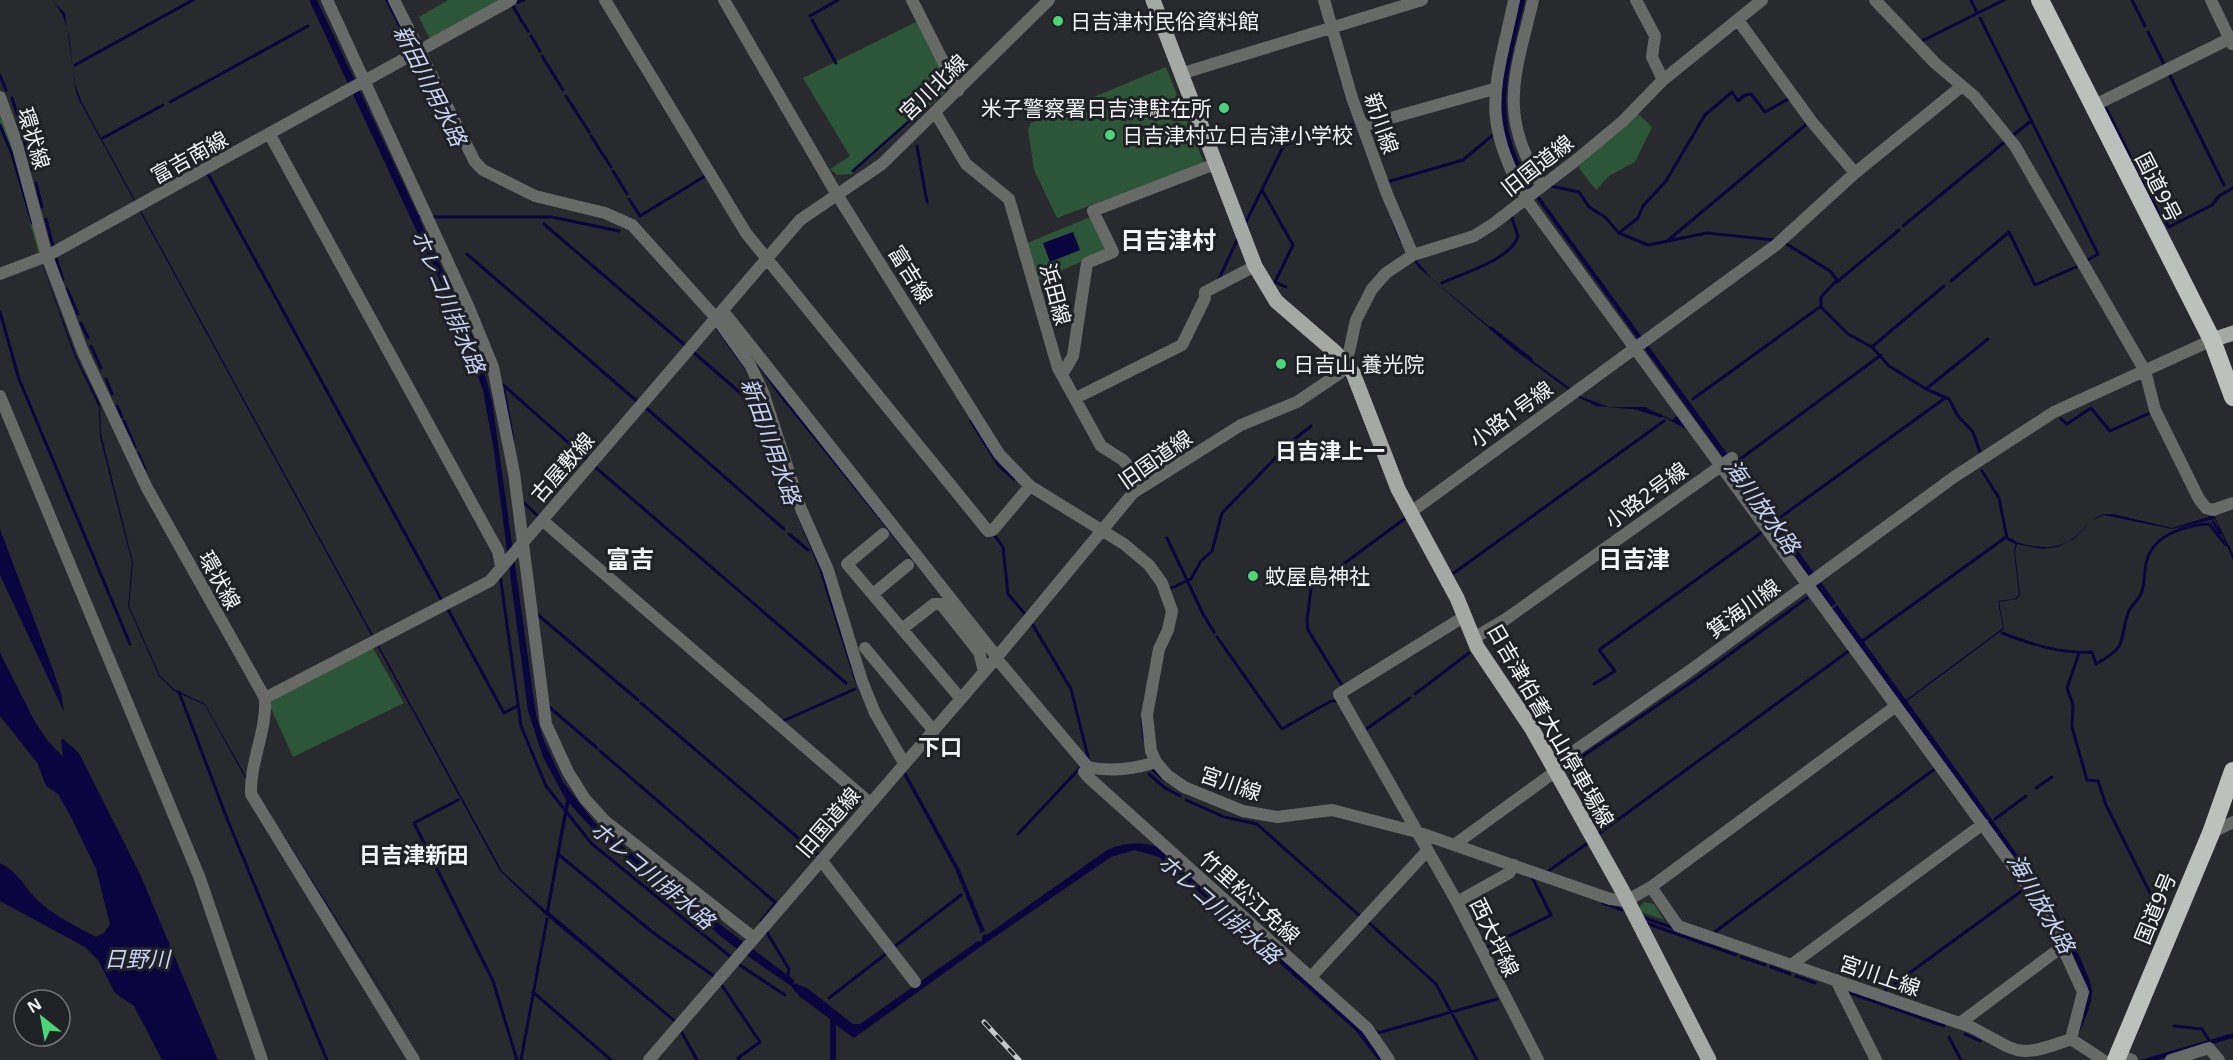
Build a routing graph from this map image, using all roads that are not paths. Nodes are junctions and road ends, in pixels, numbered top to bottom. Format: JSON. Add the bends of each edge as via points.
{"nodes":[{"id":1,"x":327,"y":0,"type":"edge"},
{"id":2,"x":394,"y":0,"type":"edge"},
{"id":3,"x":511,"y":0,"type":"edge"},
{"id":4,"x":605,"y":0,"type":"edge"},
{"id":5,"x":724,"y":0,"type":"edge"},
{"id":6,"x":912,"y":0,"type":"edge"},
{"id":7,"x":1049,"y":0,"type":"edge"},
{"id":8,"x":1153,"y":0,"type":"edge"},
{"id":9,"x":1324,"y":0,"type":"edge"},
{"id":10,"x":1422,"y":0,"type":"edge"},
{"id":11,"x":1514,"y":0,"type":"edge"},
{"id":12,"x":1533,"y":0,"type":"edge"},
{"id":13,"x":1636,"y":0,"type":"edge"},
{"id":14,"x":1762,"y":0,"type":"edge"},
{"id":15,"x":1875,"y":0,"type":"edge"},
{"id":16,"x":2040,"y":0,"type":"edge"},
{"id":17,"x":2211,"y":0,"type":"edge"},
{"id":18,"x":1738,"y":20,"type":"junction"},
{"id":19,"x":1331,"y":27,"type":"junction"},
{"id":20,"x":2232,"y":40,"type":"edge"},
{"id":21,"x":419,"y":51,"type":"junction"},
{"id":22,"x":1180,"y":74,"type":"junction"},
{"id":23,"x":362,"y":81,"type":"junction"},
{"id":24,"x":1663,"y":81,"type":"junction"},
{"id":25,"x":1962,"y":86,"type":"junction"},
{"id":26,"x":1494,"y":89,"type":"junction"},
{"id":27,"x":958,"y":91,"type":"junction"},
{"id":28,"x":0,"y":97,"type":"edge"},
{"id":29,"x":2093,"y":106,"type":"junction"},
{"id":30,"x":935,"y":112,"type":"junction"},
{"id":31,"x":1362,"y":126,"type":"junction"},
{"id":32,"x":270,"y":135,"type":"junction"},
{"id":33,"x":1215,"y":164,"type":"junction"},
{"id":34,"x":1855,"y":173,"type":"junction"},
{"id":35,"x":1534,"y":192,"type":"junction"},
{"id":36,"x":836,"y":193,"type":"junction"},
{"id":37,"x":1413,"y":255,"type":"junction"},
{"id":38,"x":47,"y":256,"type":"junction"},
{"id":39,"x":767,"y":259,"type":"junction"},
{"id":40,"x":1255,"y":266,"type":"junction"},
{"id":41,"x":0,"y":274,"type":"edge"},
{"id":42,"x":720,"y":315,"type":"junction"},
{"id":43,"x":2233,"y":333,"type":"edge"},
{"id":44,"x":2212,"y":340,"type":"junction"},
{"id":45,"x":1635,"y":347,"type":"junction"},
{"id":46,"x":1345,"y":363,"type":"junction"},
{"id":47,"x":2145,"y":371,"type":"junction"},
{"id":48,"x":1062,"y":375,"type":"junction"},
{"id":49,"x":0,"y":396,"type":"edge"},
{"id":50,"x":2233,"y":397,"type":"edge"},
{"id":51,"x":1076,"y":398,"type":"junction"},
{"id":52,"x":1726,"y":462,"type":"junction"},
{"id":53,"x":1145,"y":485,"type":"junction"},
{"id":54,"x":1030,"y":486,"type":"junction"},
{"id":55,"x":2233,"y":503,"type":"edge"},
{"id":56,"x":1411,"y":512,"type":"junction"},
{"id":57,"x":542,"y":520,"type":"junction"},
{"id":58,"x":1104,"y":532,"type":"junction"},
{"id":59,"x":883,"y":534,"type":"dead end"},
{"id":60,"x":520,"y":547,"type":"junction"},
{"id":61,"x":503,"y":564,"type":"junction"},
{"id":62,"x":908,"y":565,"type":"dead end"},
{"id":63,"x":1810,"y":584,"type":"junction"},
{"id":64,"x":873,"y":594,"type":"junction"},
{"id":65,"x":1464,"y":616,"type":"junction"},
{"id":66,"x":902,"y":629,"type":"junction"},
{"id":67,"x":1474,"y":638,"type":"junction"},
{"id":68,"x":865,"y":648,"type":"dead end"},
{"id":69,"x":996,"y":658,"type":"junction"},
{"id":70,"x":984,"y":671,"type":"junction"},
{"id":71,"x":265,"y":698,"type":"junction"},
{"id":72,"x":961,"y":699,"type":"junction"},
{"id":73,"x":1896,"y":706,"type":"junction"},
{"id":74,"x":933,"y":730,"type":"junction"},
{"id":75,"x":1156,"y":762,"type":"junction"},
{"id":76,"x":904,"y":763,"type":"junction"},
{"id":77,"x":1088,"y":767,"type":"junction"},
{"id":78,"x":1554,"y":768,"type":"junction"},
{"id":79,"x":2233,"y":771,"type":"edge"},
{"id":80,"x":870,"y":803,"type":"junction"},
{"id":81,"x":2233,"y":822,"type":"edge"},
{"id":82,"x":1983,"y":824,"type":"junction"},
{"id":83,"x":1417,"y":832,"type":"junction"},
{"id":84,"x":2211,"y":833,"type":"junction"},
{"id":85,"x":1454,"y":845,"type":"junction"},
{"id":86,"x":1427,"y":851,"type":"junction"},
{"id":87,"x":820,"y":860,"type":"junction"},
{"id":88,"x":1514,"y":865,"type":"junction"},
{"id":89,"x":1651,"y":887,"type":"junction"},
{"id":90,"x":1626,"y":901,"type":"junction"},
{"id":91,"x":1456,"y":902,"type":"junction"},
{"id":92,"x":752,"y":940,"type":"junction"},
{"id":93,"x":2062,"y":946,"type":"junction"},
{"id":94,"x":1791,"y":965,"type":"junction"},
{"id":95,"x":1311,"y":977,"type":"junction"},
{"id":96,"x":1836,"y":980,"type":"junction"},
{"id":97,"x":915,"y":981,"type":"dead end"},
{"id":98,"x":1960,"y":1023,"type":"junction"},
{"id":99,"x":2071,"y":1039,"type":"junction"},
{"id":100,"x":2117,"y":1059,"type":"edge"},
{"id":101,"x":262,"y":1060,"type":"edge"},
{"id":102,"x":414,"y":1060,"type":"edge"},
{"id":103,"x":649,"y":1060,"type":"edge"},
{"id":104,"x":1389,"y":1060,"type":"edge"},
{"id":105,"x":1538,"y":1060,"type":"edge"},
{"id":106,"x":1709,"y":1060,"type":"edge"},
{"id":107,"x":1876,"y":1060,"type":"edge"},
{"id":108,"x":2171,"y":1060,"type":"edge"},
{"id":109,"x":2219,"y":1060,"type":"edge"}],
"edges":[{"from":1,"to":23,"type":"street"},
{"from":2,"to":21,"type":"street"},
{"from":3,"to":21,"type":"street"},
{"from":4,"to":39,"type":"street","via":[[746,232]]},
{"from":5,"to":36,"type":"street","name":"富吉線"},
{"from":6,"to":27,"type":"street"},
{"from":7,"to":27,"type":"street","name":"宮川北線"},
{"from":8,"to":22,"type":"main road","name":"日吉津伯耆大山停車場線"},
{"from":9,"to":19,"type":"street","name":"新川線"},
{"from":10,"to":19,"type":"street"},
{"from":11,"to":26,"type":"street"},
{"from":12,"to":35,"type":"street","via":[[1512,104],[1514,125]]},
{"from":13,"to":24,"type":"street","via":[[1655,36],[1652,57]]},
{"from":14,"to":18,"type":"street","name":"旧国道線"},
{"from":15,"to":25,"type":"street"},
{"from":16,"to":29,"type":"highway","name":"国道9号"},
{"from":17,"to":20,"type":"street"},
{"from":18,"to":24,"type":"street","name":"旧国道線"},
{"from":18,"to":34,"type":"street","via":[[1812,122]]},
{"from":19,"to":22,"type":"street"},
{"from":19,"to":31,"type":"street","name":"新川線"},
{"from":20,"to":29,"type":"street"},
{"from":21,"to":23,"type":"street"},
{"from":21,"to":42,"type":"street","via":[[483,171],[535,196],[605,213],[632,225]]},
{"from":22,"to":33,"type":"main road","name":"日吉津伯耆大山停車場線"},
{"from":23,"to":32,"type":"street","name":"富吉南線"},
{"from":23,"to":60,"type":"street","via":[[494,367],[504,411]]},
{"from":24,"to":35,"type":"street","name":"旧国道線","via":[[1623,121]]},
{"from":25,"to":34,"type":"street","name":"小路1号線"},
{"from":25,"to":47,"type":"street","via":[[1995,118],[2015,147]]},
{"from":26,"to":31,"type":"street"},
{"from":26,"to":35,"type":"street","via":[[1501,152]]},
{"from":27,"to":30,"type":"street","name":"宮川北線"},
{"from":28,"to":38,"type":"street","name":"環状線"},
{"from":29,"to":44,"type":"highway","name":"国道9号"},
{"from":30,"to":36,"type":"street","name":"宮川北線","via":[[882,164]]},
{"from":30,"to":48,"type":"street","name":"浜田線","via":[[966,164],[1005,195],[1012,206]]},
{"from":31,"to":37,"type":"street","name":"新川線"},
{"from":32,"to":38,"type":"street","name":"富吉南線"},
{"from":32,"to":61,"type":"street"},
{"from":33,"to":40,"type":"main road","name":"日吉津伯耆大山停車場線"},
{"from":33,"to":48,"type":"street","via":[[1093,211],[1113,252],[1087,263],[1073,356]]},
{"from":34,"to":45,"type":"street","name":"小路1号線","via":[[1776,245]]},
{"from":35,"to":37,"type":"street","name":"旧国道線","via":[[1474,236]]},
{"from":35,"to":45,"type":"street"},
{"from":36,"to":39,"type":"street","name":"古屋敷線","via":[[800,220]]},
{"from":36,"to":54,"type":"street","name":"富吉線","via":[[999,454]]},
{"from":37,"to":46,"type":"street","name":"旧国道線","via":[[1386,273],[1372,289],[1356,321]]},
{"from":38,"to":41,"type":"street","name":"富吉南線"},
{"from":38,"to":71,"type":"street","name":"環状線","via":[[83,352],[147,488]]},
{"from":39,"to":42,"type":"street","name":"古屋敷線"},
{"from":39,"to":54,"type":"street","via":[[988,531]]},
{"from":40,"to":46,"type":"main road","name":"日吉津伯耆大山停車場線","via":[[1276,301]]},
{"from":40,"to":51,"type":"street","via":[[1205,292],[1182,345]]},
{"from":42,"to":57,"type":"street","name":"古屋敷線"},
{"from":42,"to":69,"type":"street"},
{"from":42,"to":76,"type":"street","via":[[763,392],[798,500],[828,570],[862,681],[875,713]]},
{"from":43,"to":44,"type":"main road"},
{"from":44,"to":47,"type":"street","name":"箕海川線"},
{"from":44,"to":50,"type":"highway","name":"国道9号"},
{"from":45,"to":52,"type":"street"},
{"from":45,"to":56,"type":"street","name":"小路1号線"},
{"from":46,"to":53,"type":"street","name":"旧国道線","via":[[1340,373],[1298,402],[1241,425]]},
{"from":46,"to":56,"type":"main road","name":"日吉津伯耆大山停車場線","via":[[1353,373],[1398,489]]},
{"from":47,"to":55,"type":"street","via":[[2156,410],[2202,505],[2213,510]]},
{"from":47,"to":63,"type":"street","name":"箕海川線","via":[[2054,412],[1954,477]]},
{"from":48,"to":51,"type":"street","name":"浜田線"},
{"from":49,"to":101,"type":"street","via":[[195,865]]},
{"from":51,"to":53,"type":"street","name":"浜田線","via":[[1101,446],[1123,460]]},
{"from":52,"to":63,"type":"street"},
{"from":52,"to":67,"type":"street","name":"小路2号線"},
{"from":53,"to":58,"type":"street","name":"旧国道線","via":[[1133,494]]},
{"from":54,"to":58,"type":"street","name":"富吉線"},
{"from":56,"to":65,"type":"main road","name":"日吉津伯耆大山停車場線"},
{"from":57,"to":60,"type":"street","name":"古屋敷線"},
{"from":57,"to":80,"type":"street"},
{"from":58,"to":69,"type":"street","name":"旧国道線"},
{"from":58,"to":75,"type":"street","via":[[1149,565],[1162,583],[1172,611],[1159,649],[1147,715]]},
{"from":59,"to":64,"type":"street","via":[[847,564]]},
{"from":60,"to":61,"type":"street","name":"古屋敷線"},
{"from":60,"to":92,"type":"street","via":[[546,724],[567,772],[605,821]]},
{"from":61,"to":71,"type":"street","name":"古屋敷線","via":[[490,581]]},
{"from":62,"to":64,"type":"street"},
{"from":63,"to":73,"type":"street"},
{"from":63,"to":78,"type":"street","name":"箕海川線"},
{"from":64,"to":66,"type":"street"},
{"from":65,"to":67,"type":"main road","name":"日吉津伯耆大山停車場線"},
{"from":65,"to":83,"type":"street","name":"西大坪線","via":[[1339,694]]},
{"from":66,"to":70,"type":"street","via":[[934,604],[941,604],[979,652]]},
{"from":66,"to":72,"type":"street"},
{"from":67,"to":78,"type":"main road","name":"日吉津伯耆大山停車場線"},
{"from":68,"to":74,"type":"street"},
{"from":69,"to":70,"type":"street","name":"旧国道線"},
{"from":69,"to":77,"type":"street"},
{"from":70,"to":72,"type":"street","name":"旧国道線"},
{"from":71,"to":102,"type":"street","via":[[266,718],[250,777],[250,794]]},
{"from":72,"to":74,"type":"street","name":"旧国道線"},
{"from":73,"to":82,"type":"street"},
{"from":73,"to":89,"type":"street"},
{"from":74,"to":76,"type":"street","name":"旧国道線"},
{"from":75,"to":77,"type":"street","via":[[1101,770]]},
{"from":75,"to":83,"type":"street","name":"宮川線","via":[[1184,787],[1243,811],[1277,817],[1332,810]]},
{"from":76,"to":80,"type":"street","name":"旧国道線"},
{"from":77,"to":95,"type":"street","name":"竹里松江免線","via":[[1084,772],[1087,776]]},
{"from":78,"to":85,"type":"street","name":"箕海川線"},
{"from":78,"to":90,"type":"main road","name":"日吉津伯耆大山停車場線"},
{"from":79,"to":84,"type":"highway","name":"国道9号"},
{"from":80,"to":87,"type":"street","name":"旧国道線"},
{"from":81,"to":84,"type":"street"},
{"from":82,"to":93,"type":"street","via":[[2034,895]]},
{"from":82,"to":94,"type":"street"},
{"from":83,"to":85,"type":"street","name":"宮川線"},
{"from":83,"to":86,"type":"street","name":"西大坪線"},
{"from":84,"to":100,"type":"highway","name":"国道9号"},
{"from":85,"to":88,"type":"street","name":"宮川線"},
{"from":86,"to":91,"type":"street","name":"西大坪線"},
{"from":86,"to":95,"type":"street"},
{"from":87,"to":92,"type":"street","name":"旧国道線"},
{"from":87,"to":97,"type":"street"},
{"from":88,"to":90,"type":"street","name":"宮川線"},
{"from":88,"to":91,"type":"street","via":[[1509,873]]},
{"from":89,"to":90,"type":"street"},
{"from":89,"to":94,"type":"street","name":"宮川上線","via":[[1678,926]]},
{"from":90,"to":106,"type":"main road","name":"日吉津伯耆大山停車場線"},
{"from":91,"to":105,"type":"street","name":"西大坪線"},
{"from":92,"to":103,"type":"street","name":"旧国道線"},
{"from":93,"to":98,"type":"street"},
{"from":93,"to":99,"type":"street","via":[[2083,992]]},
{"from":94,"to":96,"type":"street","name":"宮川上線"},
{"from":95,"to":104,"type":"street","name":"竹里松江免線","via":[[1366,1028]]},
{"from":96,"to":98,"type":"street","name":"宮川上線"},
{"from":96,"to":107,"type":"street"},
{"from":98,"to":99,"type":"street","name":"宮川上線","via":[[2019,1056],[2030,1057]]},
{"from":99,"to":100,"type":"street"},
{"from":108,"to":109,"type":"street","via":[[2209,1048]]}]}
